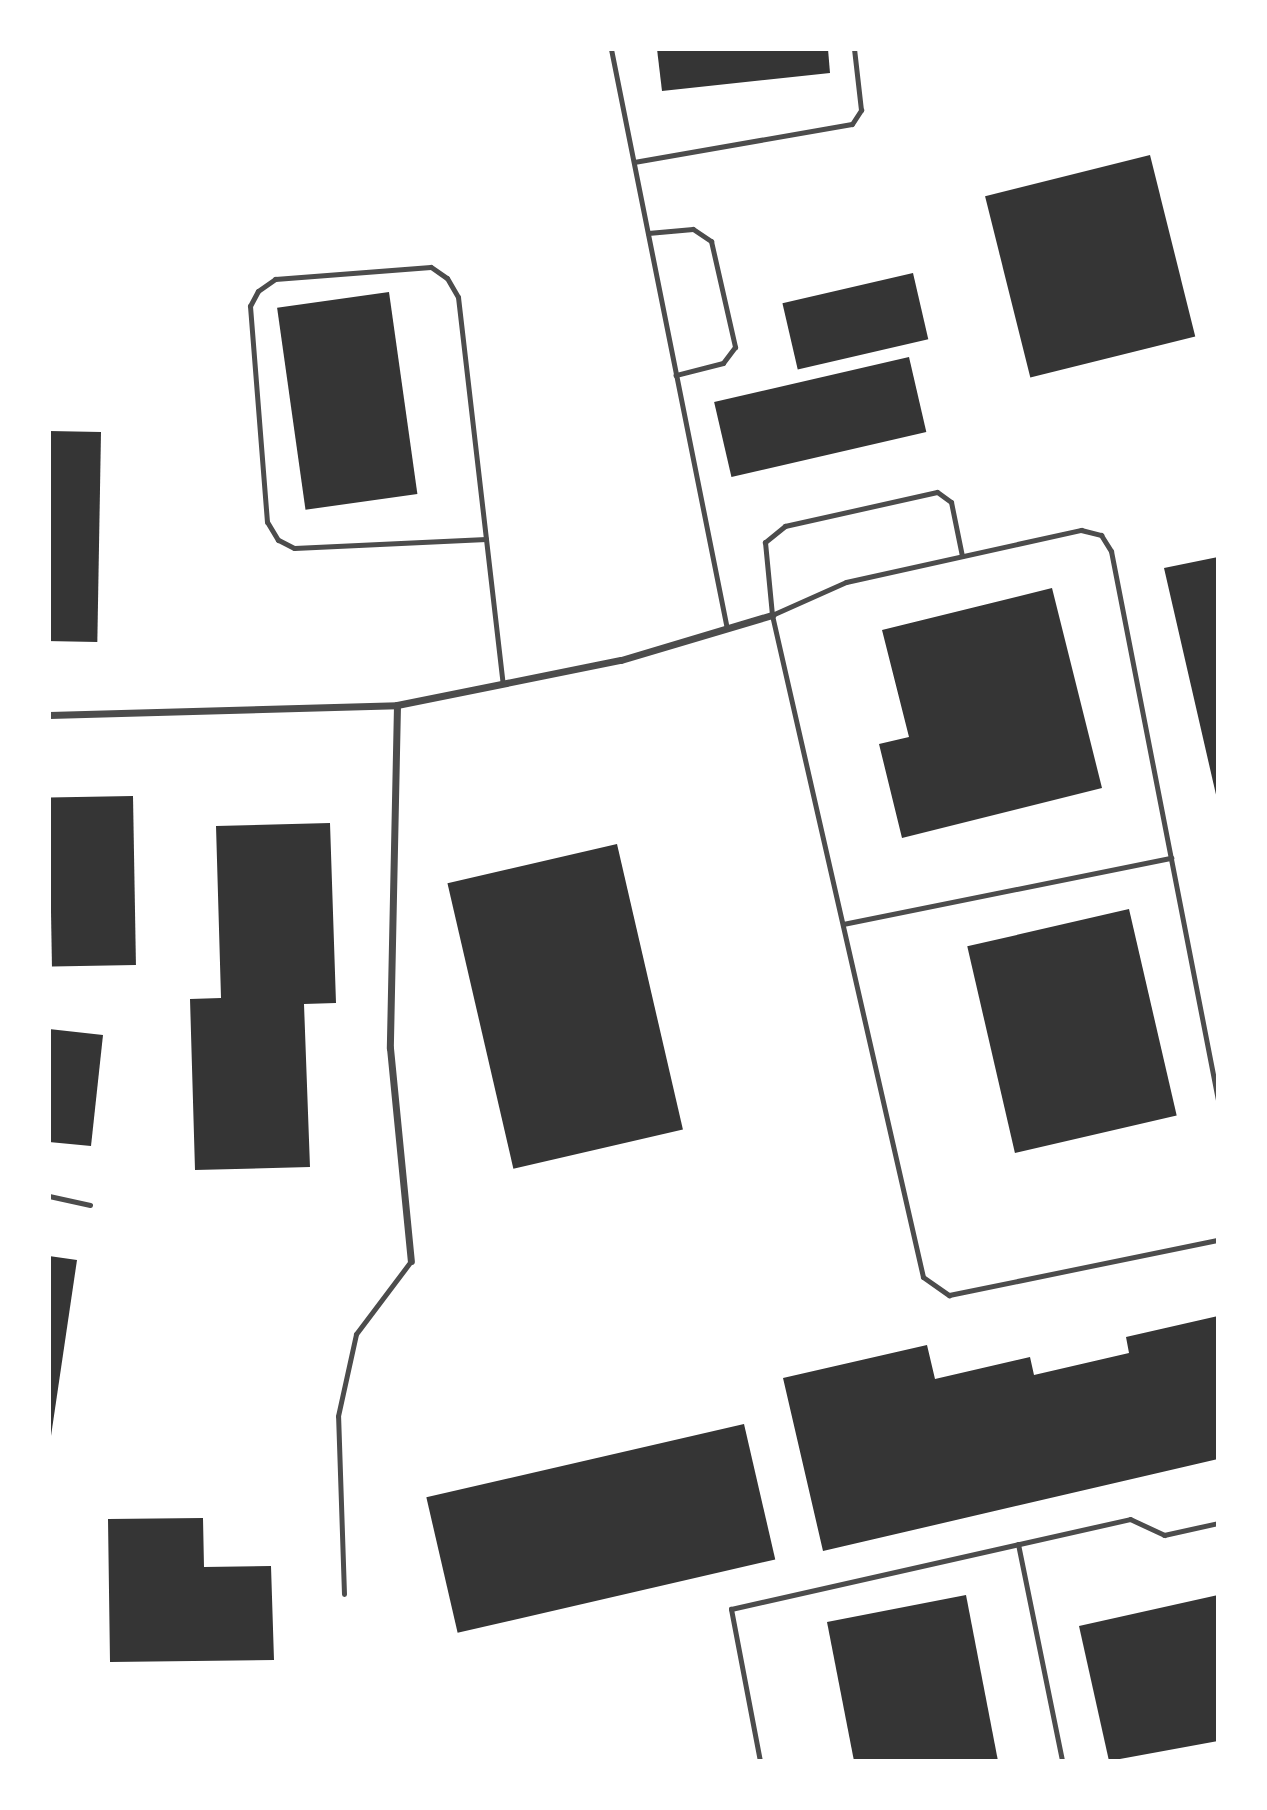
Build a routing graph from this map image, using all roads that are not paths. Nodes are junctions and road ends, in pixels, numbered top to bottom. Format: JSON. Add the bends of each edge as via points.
{"nodes":[{"id":1,"x":611,"y":49,"type":"edge"},
{"id":2,"x":854,"y":49,"type":"edge"},
{"id":3,"x":634,"y":162,"type":"junction"},
{"id":4,"x":648,"y":233,"type":"junction"},
{"id":5,"x":676,"y":375,"type":"junction"},
{"id":6,"x":486,"y":538,"type":"junction"},
{"id":7,"x":962,"y":556,"type":"junction"},
{"id":8,"x":772,"y":615,"type":"junction"},
{"id":9,"x":727,"y":629,"type":"junction"},
{"id":10,"x":503,"y":683,"type":"junction"},
{"id":11,"x":397,"y":705,"type":"junction"},
{"id":12,"x":49,"y":715,"type":"edge"},
{"id":13,"x":1171,"y":858,"type":"junction"},
{"id":14,"x":843,"y":924,"type":"junction"},
{"id":15,"x":1218,"y":1100,"type":"edge"},
{"id":16,"x":49,"y":1196,"type":"edge"},
{"id":17,"x":90,"y":1205,"type":"dead end"},
{"id":18,"x":1218,"y":1240,"type":"edge"},
{"id":19,"x":411,"y":1261,"type":"joint"},
{"id":20,"x":1218,"y":1523,"type":"edge"},
{"id":21,"x":1018,"y":1544,"type":"junction"},
{"id":22,"x":344,"y":1594,"type":"dead end"},
{"id":23,"x":760,"y":1761,"type":"edge"},
{"id":24,"x":1062,"y":1761,"type":"edge"}],
"edges":[{"from":1,"to":3,"type":"lane"},
{"from":2,"to":3,"type":"lane","via":[[861,110],[852,124]]},
{"from":3,"to":4,"type":"lane"},
{"from":4,"to":5,"type":"lane"},
{"from":4,"to":5,"type":"lane","via":[[693,229],[711,241],[735,347],[723,363]]},
{"from":5,"to":9,"type":"lane"},
{"from":6,"to":6,"type":"lane","via":[[458,298],[447,278],[431,267],[275,279],[258,290],[250,306],[255,374],[267,522],[278,540],[294,548]]},
{"from":6,"to":10,"type":"lane"},
{"from":7,"to":8,"type":"lane","via":[[846,582]]},
{"from":7,"to":8,"type":"lane","via":[[951,502],[937,492],[785,526],[765,542]]},
{"from":7,"to":13,"type":"lane","via":[[1081,530],[1101,535],[1111,551]]},
{"from":8,"to":9,"type":"street"},
{"from":8,"to":14,"type":"lane"},
{"from":9,"to":10,"type":"street","via":[[621,660]]},
{"from":10,"to":11,"type":"street"},
{"from":11,"to":12,"type":"street"},
{"from":11,"to":19,"type":"street","via":[[390,1048]]},
{"from":13,"to":14,"type":"lane"},
{"from":13,"to":15,"type":"lane"},
{"from":14,"to":18,"type":"lane","via":[[923,1277],[934,1289],[949,1295]]},
{"from":16,"to":17,"type":"lane"},
{"from":19,"to":22,"type":"lane","via":[[356,1334],[338,1416]]},
{"from":20,"to":21,"type":"lane","via":[[1164,1535],[1129,1519]]},
{"from":21,"to":23,"type":"lane","via":[[731,1609]]},
{"from":21,"to":24,"type":"lane"}]}
